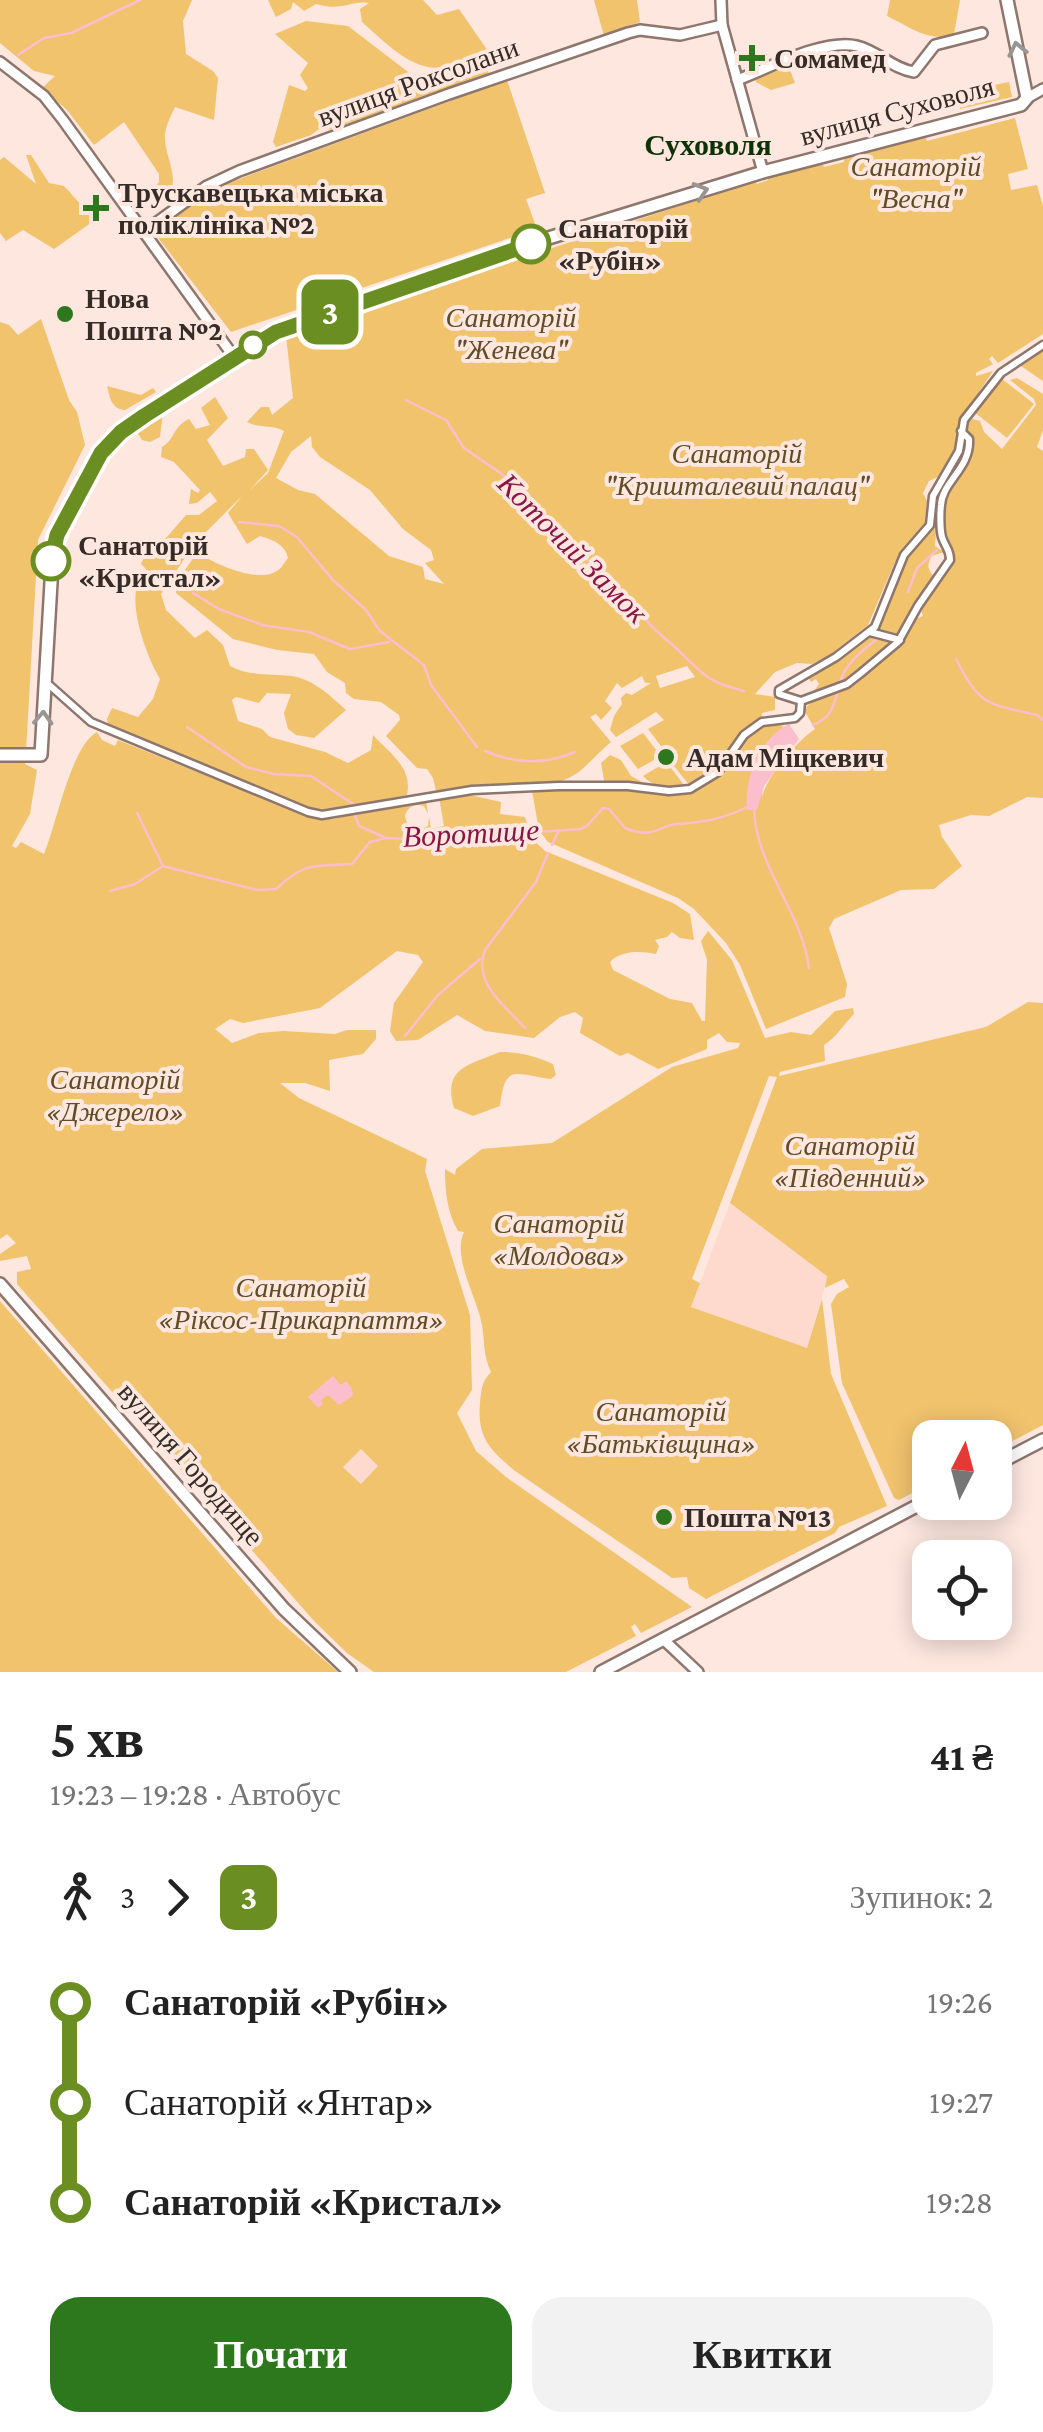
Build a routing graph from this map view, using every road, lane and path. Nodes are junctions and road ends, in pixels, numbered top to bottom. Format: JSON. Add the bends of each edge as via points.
{"nodes":[{"id":1,"x":721,"y":0,"type":"edge"},
{"id":2,"x":1007,"y":0,"type":"edge"},
{"id":3,"x":722,"y":25,"type":"junction"},
{"id":4,"x":982,"y":32,"type":"dead end"},
{"id":5,"x":0,"y":62,"type":"edge"},
{"id":6,"x":737,"y":80,"type":"junction"},
{"id":7,"x":1043,"y":89,"type":"edge"},
{"id":8,"x":1028,"y":98,"type":"junction"},
{"id":9,"x":763,"y":172,"type":"junction"},
{"id":10,"x":145,"y":231,"type":"junction"},
{"id":11,"x":1043,"y":345,"type":"edge"},
{"id":12,"x":234,"y":356,"type":"junction"},
{"id":13,"x":961,"y":431,"type":"junction"},
{"id":14,"x":870,"y":632,"type":"junction"},
{"id":15,"x":900,"y":640,"type":"junction"},
{"id":16,"x":45,"y":681,"type":"junction"},
{"id":17,"x":801,"y":700,"type":"junction"},
{"id":18,"x":0,"y":755,"type":"edge"},
{"id":19,"x":0,"y":1284,"type":"edge"},
{"id":20,"x":1043,"y":1440,"type":"edge"},
{"id":21,"x":1012,"y":1456,"type":"edge"},
{"id":22,"x":912,"y":1509,"type":"edge"},
{"id":23,"x":664,"y":1640,"type":"junction"},
{"id":24,"x":350,"y":1672,"type":"edge"},
{"id":25,"x":601,"y":1672,"type":"edge"},
{"id":26,"x":698,"y":1672,"type":"edge"}],
"edges":[{"from":1,"to":3,"type":"street"},
{"from":8,"to":2,"type":"street","one_way":true},
{"from":3,"to":6,"type":"street"},
{"from":3,"to":10,"type":"street","name":"вулиця Роксолани","via":[[680,35],[628,32],[465,88],[239,171]]},
{"from":4,"to":6,"type":"street","via":[[936,45],[914,72],[840,43]]},
{"from":5,"to":10,"type":"street","via":[[44,96]]},
{"from":6,"to":9,"type":"street"},
{"from":7,"to":8,"type":"street","name":"вулиця Суховоля"},
{"from":8,"to":9,"type":"street","name":"вулиця Суховоля"},
{"from":12,"to":9,"type":"street","name":"вулиця Суховоля","one_way":true,"via":[[276,332],[370,298]]},
{"from":10,"to":12,"type":"street"},
{"from":11,"to":13,"type":"street","via":[[999,375]]},
{"from":12,"to":16,"type":"street","name":"вулиця Суховоля","via":[[121,432],[96,462],[53,548]]},
{"from":13,"to":14,"type":"street","via":[[959,452],[933,496],[930,525],[904,555]]},
{"from":13,"to":15,"type":"street","via":[[969,448],[940,508],[950,560]]},
{"from":14,"to":15,"type":"street"},
{"from":14,"to":17,"type":"street","via":[[778,692]]},
{"from":15,"to":17,"type":"street","via":[[847,684]]},
{"from":16,"to":17,"type":"street","via":[[91,722],[322,815],[472,790],[690,789],[718,772],[762,722],[795,718]]},
{"from":18,"to":16,"type":"street","name":"вулиця Суховоля","one_way":true,"via":[[42,755]]},
{"from":19,"to":24,"type":"street","name":"вулиця Городище","via":[[284,1609]]},
{"from":20,"to":21,"type":"street"},
{"from":22,"to":23,"type":"street"},
{"from":23,"to":25,"type":"street"},
{"from":23,"to":26,"type":"street"}]}
